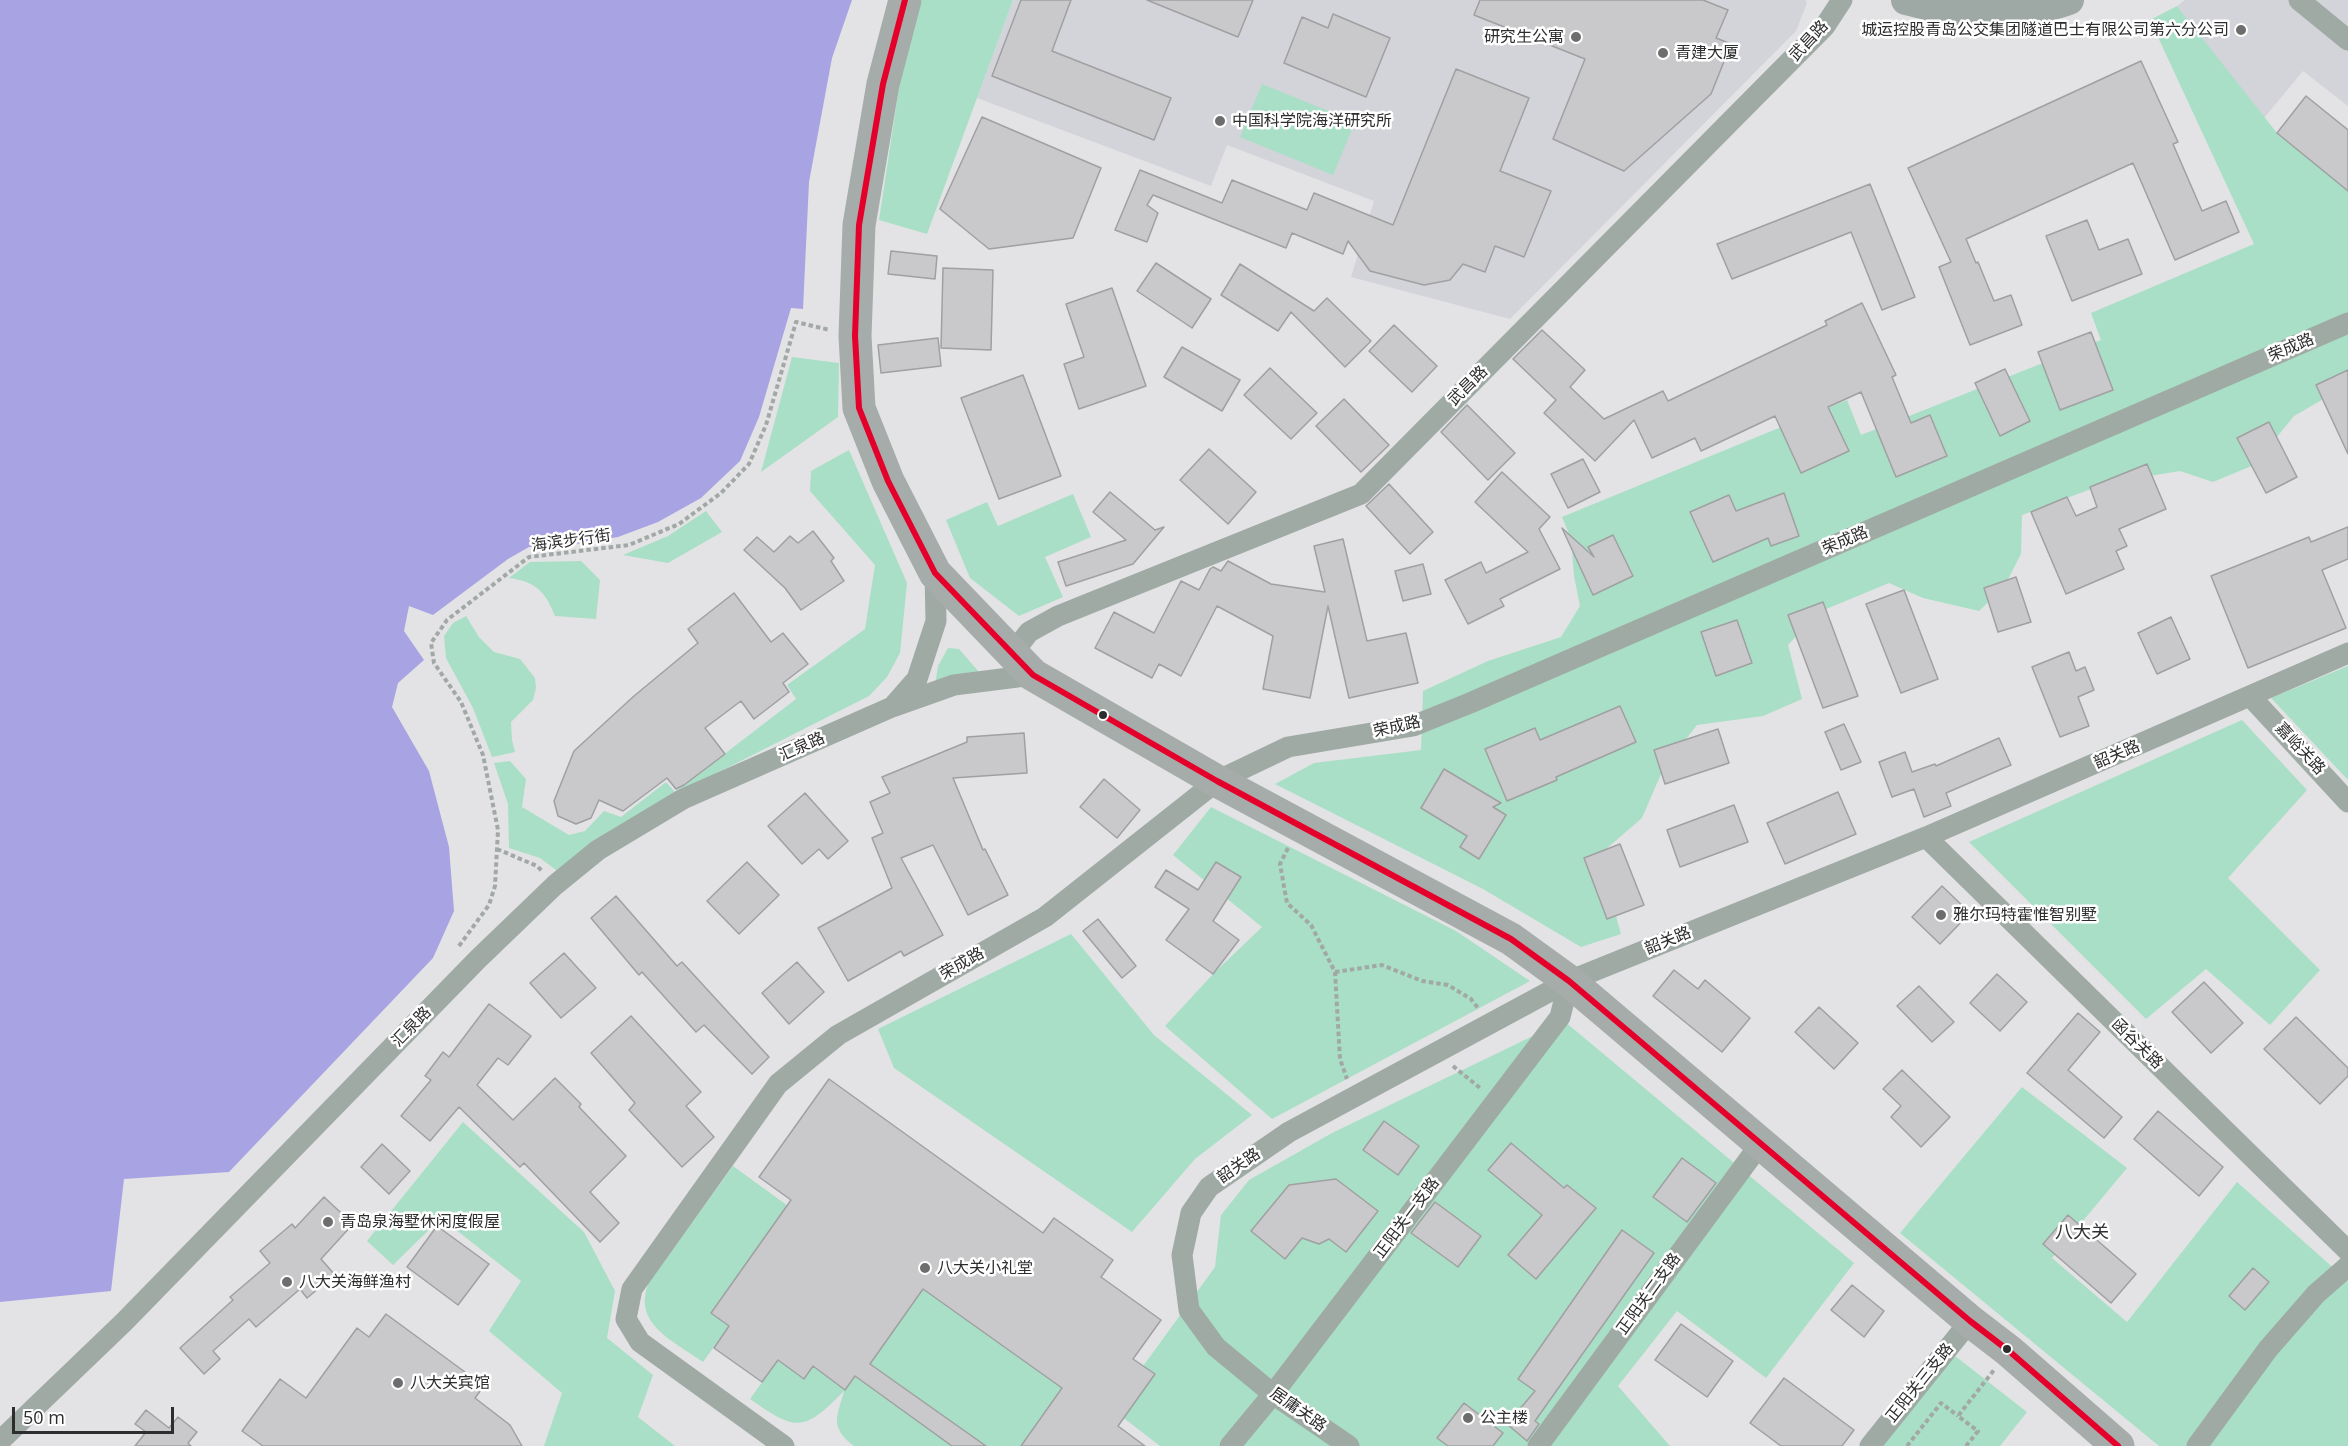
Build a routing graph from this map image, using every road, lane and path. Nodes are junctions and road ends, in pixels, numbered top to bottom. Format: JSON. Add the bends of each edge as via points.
{"nodes":[{"id":1,"x":905,"y":0,"type":"edge"},
{"id":2,"x":1842,"y":0,"type":"edge"},
{"id":3,"x":1906,"y":0,"type":"edge"},
{"id":4,"x":2069,"y":0,"type":"edge"},
{"id":5,"x":2299,"y":0,"type":"edge"},
{"id":6,"x":2348,"y":40,"type":"edge"},
{"id":7,"x":2348,"y":323,"type":"edge"},
{"id":8,"x":822,"y":329,"type":"dead end"},
{"id":9,"x":934,"y":573,"type":"junction"},
{"id":10,"x":2348,"y":653,"type":"edge"},
{"id":11,"x":1023,"y":664,"type":"junction"},
{"id":12,"x":2251,"y":697,"type":"junction"},
{"id":13,"x":892,"y":707,"type":"junction"},
{"id":14,"x":1217,"y":781,"type":"junction"},
{"id":15,"x":2348,"y":802,"type":"edge"},
{"id":16,"x":1299,"y":825,"type":"junction"},
{"id":17,"x":1926,"y":837,"type":"junction"},
{"id":18,"x":497,"y":849,"type":"junction"},
{"id":19,"x":555,"y":885,"type":"junction"},
{"id":20,"x":489,"y":905,"type":"dead end"},
{"id":21,"x":1335,"y":972,"type":"junction"},
{"id":22,"x":1569,"y":981,"type":"junction"},
{"id":23,"x":1491,"y":1023,"type":"junction"},
{"id":24,"x":1437,"y":1052,"type":"junction"},
{"id":25,"x":1353,"y":1097,"type":"junction"},
{"id":26,"x":1496,"y":1102,"type":"junction"},
{"id":27,"x":1761,"y":1143,"type":"junction"},
{"id":28,"x":2348,"y":1251,"type":"edge"},
{"id":29,"x":2348,"y":1266,"type":"edge"},
{"id":30,"x":1970,"y":1321,"type":"junction"},
{"id":31,"x":2009,"y":1351,"type":"junction"},
{"id":32,"x":1248,"y":1372,"type":"joint"},
{"id":33,"x":1274,"y":1394,"type":"junction"},
{"id":34,"x":1958,"y":1416,"type":"junction"},
{"id":35,"x":0,"y":1441,"type":"edge"},
{"id":36,"x":784,"y":1446,"type":"edge"},
{"id":37,"x":1230,"y":1446,"type":"edge"},
{"id":38,"x":1349,"y":1446,"type":"edge"},
{"id":39,"x":1538,"y":1446,"type":"edge"},
{"id":40,"x":1870,"y":1446,"type":"edge"},
{"id":41,"x":1907,"y":1446,"type":"edge"},
{"id":42,"x":1966,"y":1446,"type":"edge"},
{"id":43,"x":2118,"y":1446,"type":"edge"},
{"id":44,"x":2197,"y":1446,"type":"edge"}],
"edges":[{"from":1,"to":9,"type":"main road","via":[[883,84],[859,225],[855,336],[860,408],[888,481]]},
{"from":2,"to":11,"type":"street","name":"武昌路","via":[[1825,26],[1361,494],[1058,616],[1029,632]]},
{"from":3,"to":4,"type":"street","via":[[1972,12],[2037,9]]},
{"from":5,"to":6,"type":"street"},
{"from":7,"to":14,"type":"street","name":"荣成路","via":[[1470,704],[1413,726],[1288,747]]},
{"from":8,"to":18,"type":"path","name":"海滨步行街","via":[[796,322],[758,444],[749,464],[721,493],[679,524],[629,545],[529,557],[447,620],[431,643],[434,663],[461,702],[483,755],[498,830]]},
{"from":9,"to":11,"type":"main road"},
{"from":9,"to":13,"type":"street","via":[[936,621],[917,679]]},
{"from":10,"to":12,"type":"street","name":"韶关路"},
{"from":11,"to":13,"type":"street","name":"汇泉路"},
{"from":11,"to":14,"type":"main road"},
{"from":12,"to":15,"type":"street","name":"嘉峪关路"},
{"from":12,"to":17,"type":"street","name":"韶关路"},
{"from":13,"to":19,"type":"street","name":"汇泉路","via":[[683,799],[598,850]]},
{"from":14,"to":16,"type":"main road"},
{"from":14,"to":36,"type":"street","name":"荣成路","via":[[1046,917],[838,1035],[778,1084],[632,1289],[626,1319],[640,1342]]},
{"from":16,"to":21,"type":"path","via":[[1280,864],[1287,903],[1311,925]]},
{"from":16,"to":22,"type":"main road","via":[[1511,939]]},
{"from":17,"to":22,"type":"street","name":"韶关路"},
{"from":17,"to":28,"type":"street","name":"函谷关路"},
{"from":18,"to":19,"type":"path","via":[[537,866]]},
{"from":18,"to":20,"type":"path","name":"海滨步行街","via":[[495,886]]},
{"from":19,"to":35,"type":"street","name":"汇泉路","via":[[478,958],[124,1322]]},
{"from":21,"to":23,"type":"path","via":[[1382,965],[1422,981],[1448,985],[1471,999]]},
{"from":21,"to":25,"type":"path","via":[[1340,1059]]},
{"from":22,"to":23,"type":"street","name":"韶关路"},
{"from":22,"to":26,"type":"street","name":"正阳关一支路","via":[[1560,1017]]},
{"from":22,"to":27,"type":"main road"},
{"from":23,"to":24,"type":"street","name":"韶关路"},
{"from":24,"to":25,"type":"street","name":"韶关路"},
{"from":24,"to":26,"type":"path"},
{"from":25,"to":32,"type":"street","name":"韶关路","via":[[1289,1132],[1209,1187],[1191,1213],[1182,1256],[1189,1310],[1216,1347]]},
{"from":26,"to":33,"type":"street","name":"正阳关一支路"},
{"from":27,"to":30,"type":"main road"},
{"from":27,"to":39,"type":"street","name":"正阳关二支路"},
{"from":29,"to":44,"type":"street","via":[[2316,1294],[2268,1349]]},
{"from":30,"to":31,"type":"main road"},
{"from":30,"to":40,"type":"street","name":"正阳关三支路"},
{"from":31,"to":34,"type":"path"},
{"from":31,"to":43,"type":"main road"},
{"from":32,"to":33,"type":"street","name":"居庸关路"},
{"from":33,"to":37,"type":"street","name":"正阳关一支路"},
{"from":33,"to":38,"type":"street","name":"居庸关路"},
{"from":34,"to":41,"type":"path","via":[[1941,1403]]},
{"from":34,"to":42,"type":"path","via":[[1978,1431]]}]}
